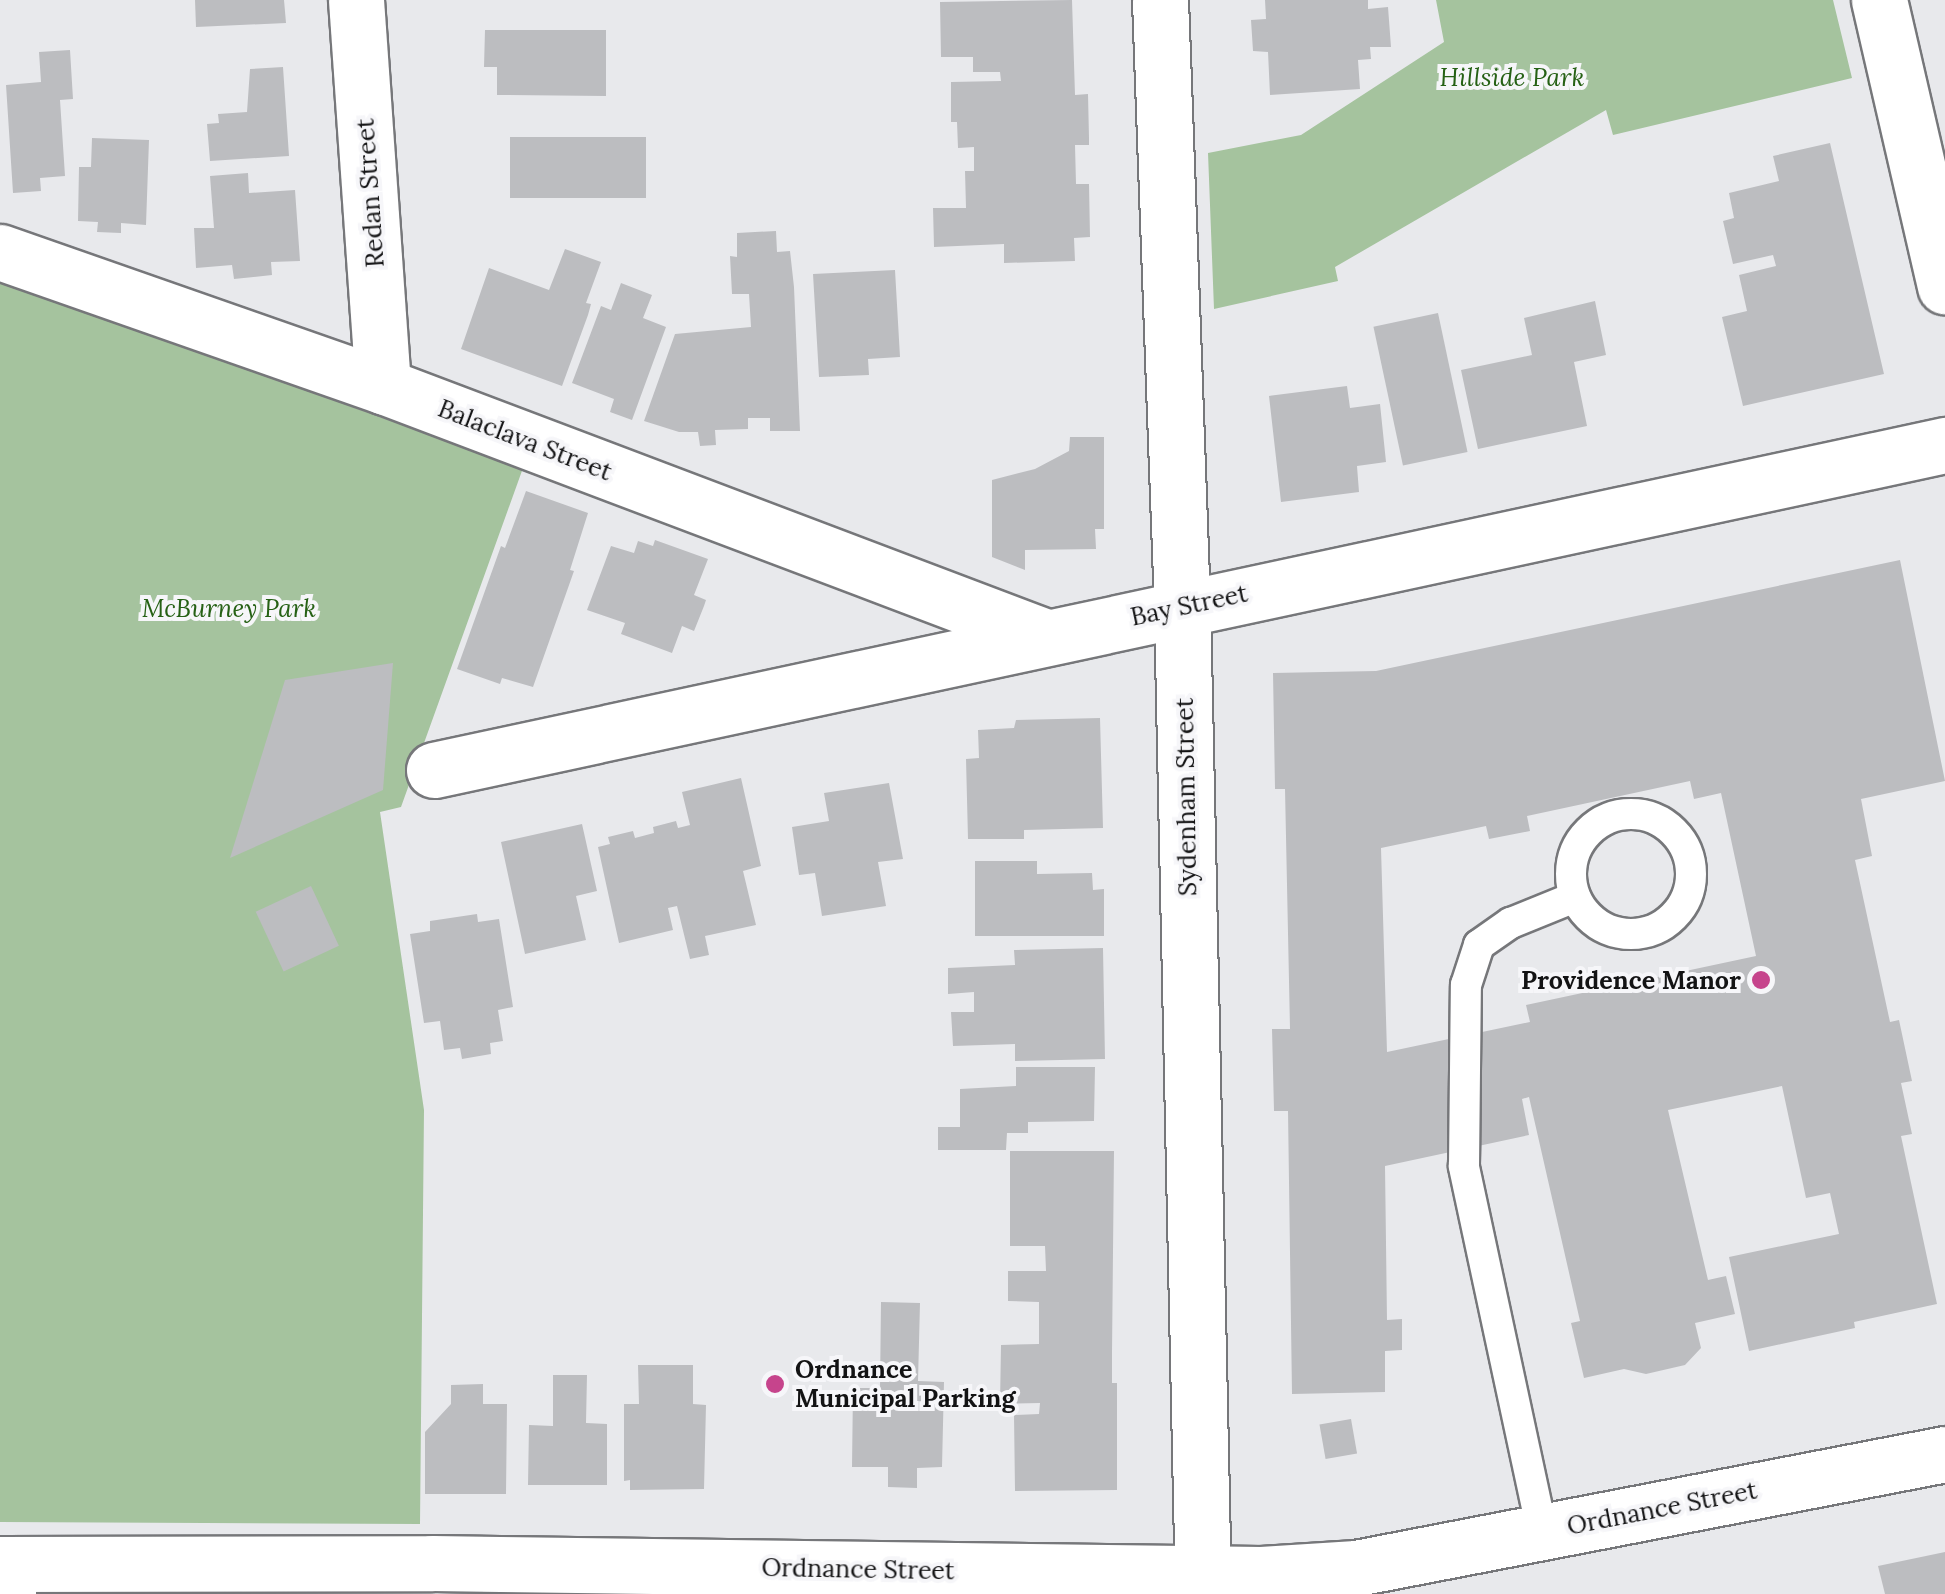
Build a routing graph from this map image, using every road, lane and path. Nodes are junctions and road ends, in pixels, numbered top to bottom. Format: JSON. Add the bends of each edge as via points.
{"nodes":[{"id":1,"x":356,"y":0,"type":"edge"},
{"id":2,"x":1160,"y":0,"type":"edge"},
{"id":3,"x":1879,"y":0,"type":"edge"},
{"id":4,"x":0,"y":252,"type":"edge"},
{"id":5,"x":1945,"y":287,"type":"edge"},
{"id":6,"x":383,"y":386,"type":"junction"},
{"id":7,"x":1945,"y":445,"type":"edge"},
{"id":8,"x":1182,"y":606,"type":"junction"},
{"id":9,"x":1046,"y":637,"type":"junction"},
{"id":10,"x":434,"y":770,"type":"dead end"},
{"id":11,"x":1575,"y":897,"type":"junction"},
{"id":12,"x":1945,"y":1454,"type":"edge"},
{"id":13,"x":1542,"y":1531,"type":"junction"},
{"id":14,"x":5,"y":1574,"type":"edge"},
{"id":15,"x":1202,"y":1583,"type":"edge"}],
"edges":[{"from":1,"to":6,"type":"street","name":"Redan Street"},
{"from":2,"to":8,"type":"street","name":"Sydenham Street"},
{"from":3,"to":5,"type":"street"},
{"from":4,"to":6,"type":"street","name":"Balaclava Street"},
{"from":6,"to":9,"type":"street","name":"Balaclava Street"},
{"from":7,"to":8,"type":"street","name":"Bay Street"},
{"from":8,"to":9,"type":"street","name":"Bay Street"},
{"from":8,"to":15,"type":"street","name":"Sydenham Street"},
{"from":9,"to":10,"type":"street","name":"Bay Street"},
{"from":11,"to":11,"type":"lane","via":[[1572,858],[1594,826],[1633,814],[1653,818],[1684,844],[1691,884],[1672,919],[1655,929],[1617,933],[1599,926]]},
{"from":11,"to":13,"type":"lane","via":[[1511,923],[1480,945],[1466,986],[1464,1166]]},
{"from":12,"to":13,"type":"street","name":"Ordnance Street"},
{"from":13,"to":15,"type":"street","name":"Ordnance Street","via":[[1356,1568]]},
{"from":14,"to":15,"type":"street","name":"Ordnance Street","via":[[432,1563]]}]}
